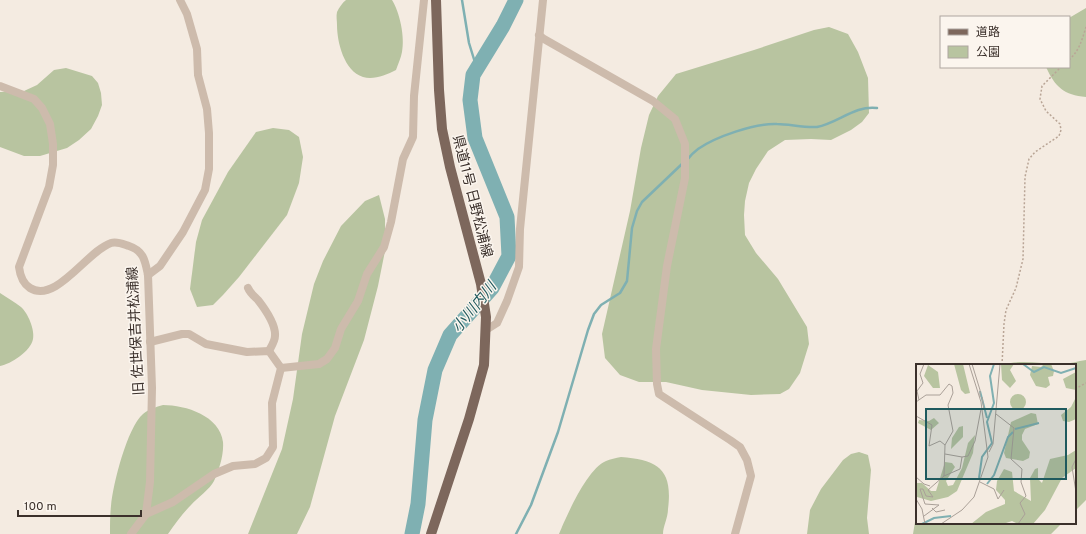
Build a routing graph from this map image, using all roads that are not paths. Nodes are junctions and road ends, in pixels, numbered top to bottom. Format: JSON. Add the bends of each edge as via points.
{"nodes":[{"id":1,"x":180,"y":0,"type":"edge"},
{"id":2,"x":424,"y":0,"type":"edge"},
{"id":3,"x":436,"y":0,"type":"edge"},
{"id":4,"x":543,"y":0,"type":"edge"},
{"id":5,"x":539,"y":35,"type":"junction"},
{"id":6,"x":0,"y":86,"type":"edge"},
{"id":7,"x":148,"y":275,"type":"junction"},
{"id":8,"x":248,"y":288,"type":"dead end"},
{"id":9,"x":486,"y":330,"type":"junction"},
{"id":10,"x":150,"y":342,"type":"junction"},
{"id":11,"x":269,"y":351,"type":"junction"},
{"id":12,"x":281,"y":368,"type":"junction"},
{"id":13,"x":146,"y":514,"type":"junction"},
{"id":14,"x":131,"y":534,"type":"edge"},
{"id":15,"x":431,"y":534,"type":"edge"},
{"id":16,"x":735,"y":534,"type":"edge"}],
"edges":[{"from":1,"to":7,"type":"street","via":[[187,14],[197,49],[198,74],[207,109],[209,169],[205,190],[183,232],[160,266]]},
{"from":2,"to":12,"type":"street","via":[[414,96],[414,137],[404,158],[384,247],[367,274],[358,300],[341,329],[335,348],[328,359],[319,364]]},
{"from":3,"to":9,"type":"main road","name":"県道11号 日野松浦線","via":[[442,128],[481,284]]},
{"from":4,"to":5,"type":"street"},
{"from":5,"to":9,"type":"street","via":[[520,229],[519,267],[497,323]]},
{"from":5,"to":16,"type":"street","via":[[653,101],[675,119],[682,133],[685,144],[685,178],[667,266],[656,349],[657,384],[659,394],[730,440],[740,448],[747,460],[751,476]]},
{"from":6,"to":7,"type":"street","name":"旧 佐世保吉井松浦線","via":[[34,99],[50,124],[53,165],[49,187],[20,267],[20,275],[26,285],[35,291],[46,291],[111,243],[134,248],[144,258]]},
{"from":7,"to":10,"type":"street","name":"旧 佐世保吉井松浦線"},
{"from":8,"to":11,"type":"street","via":[[273,326],[275,337]]},
{"from":9,"to":15,"type":"main road","name":"県道11号 日野松浦線","via":[[484,365]]},
{"from":10,"to":11,"type":"street","via":[[189,334],[206,344],[247,352]]},
{"from":10,"to":13,"type":"street","name":"旧 佐世保吉井松浦線","via":[[150,482]]},
{"from":11,"to":12,"type":"street"},
{"from":12,"to":13,"type":"street","via":[[272,403],[273,446],[266,458],[255,464],[232,466],[214,474],[173,502]]},
{"from":13,"to":14,"type":"street","name":"旧 佐世保吉井松浦線"}]}
